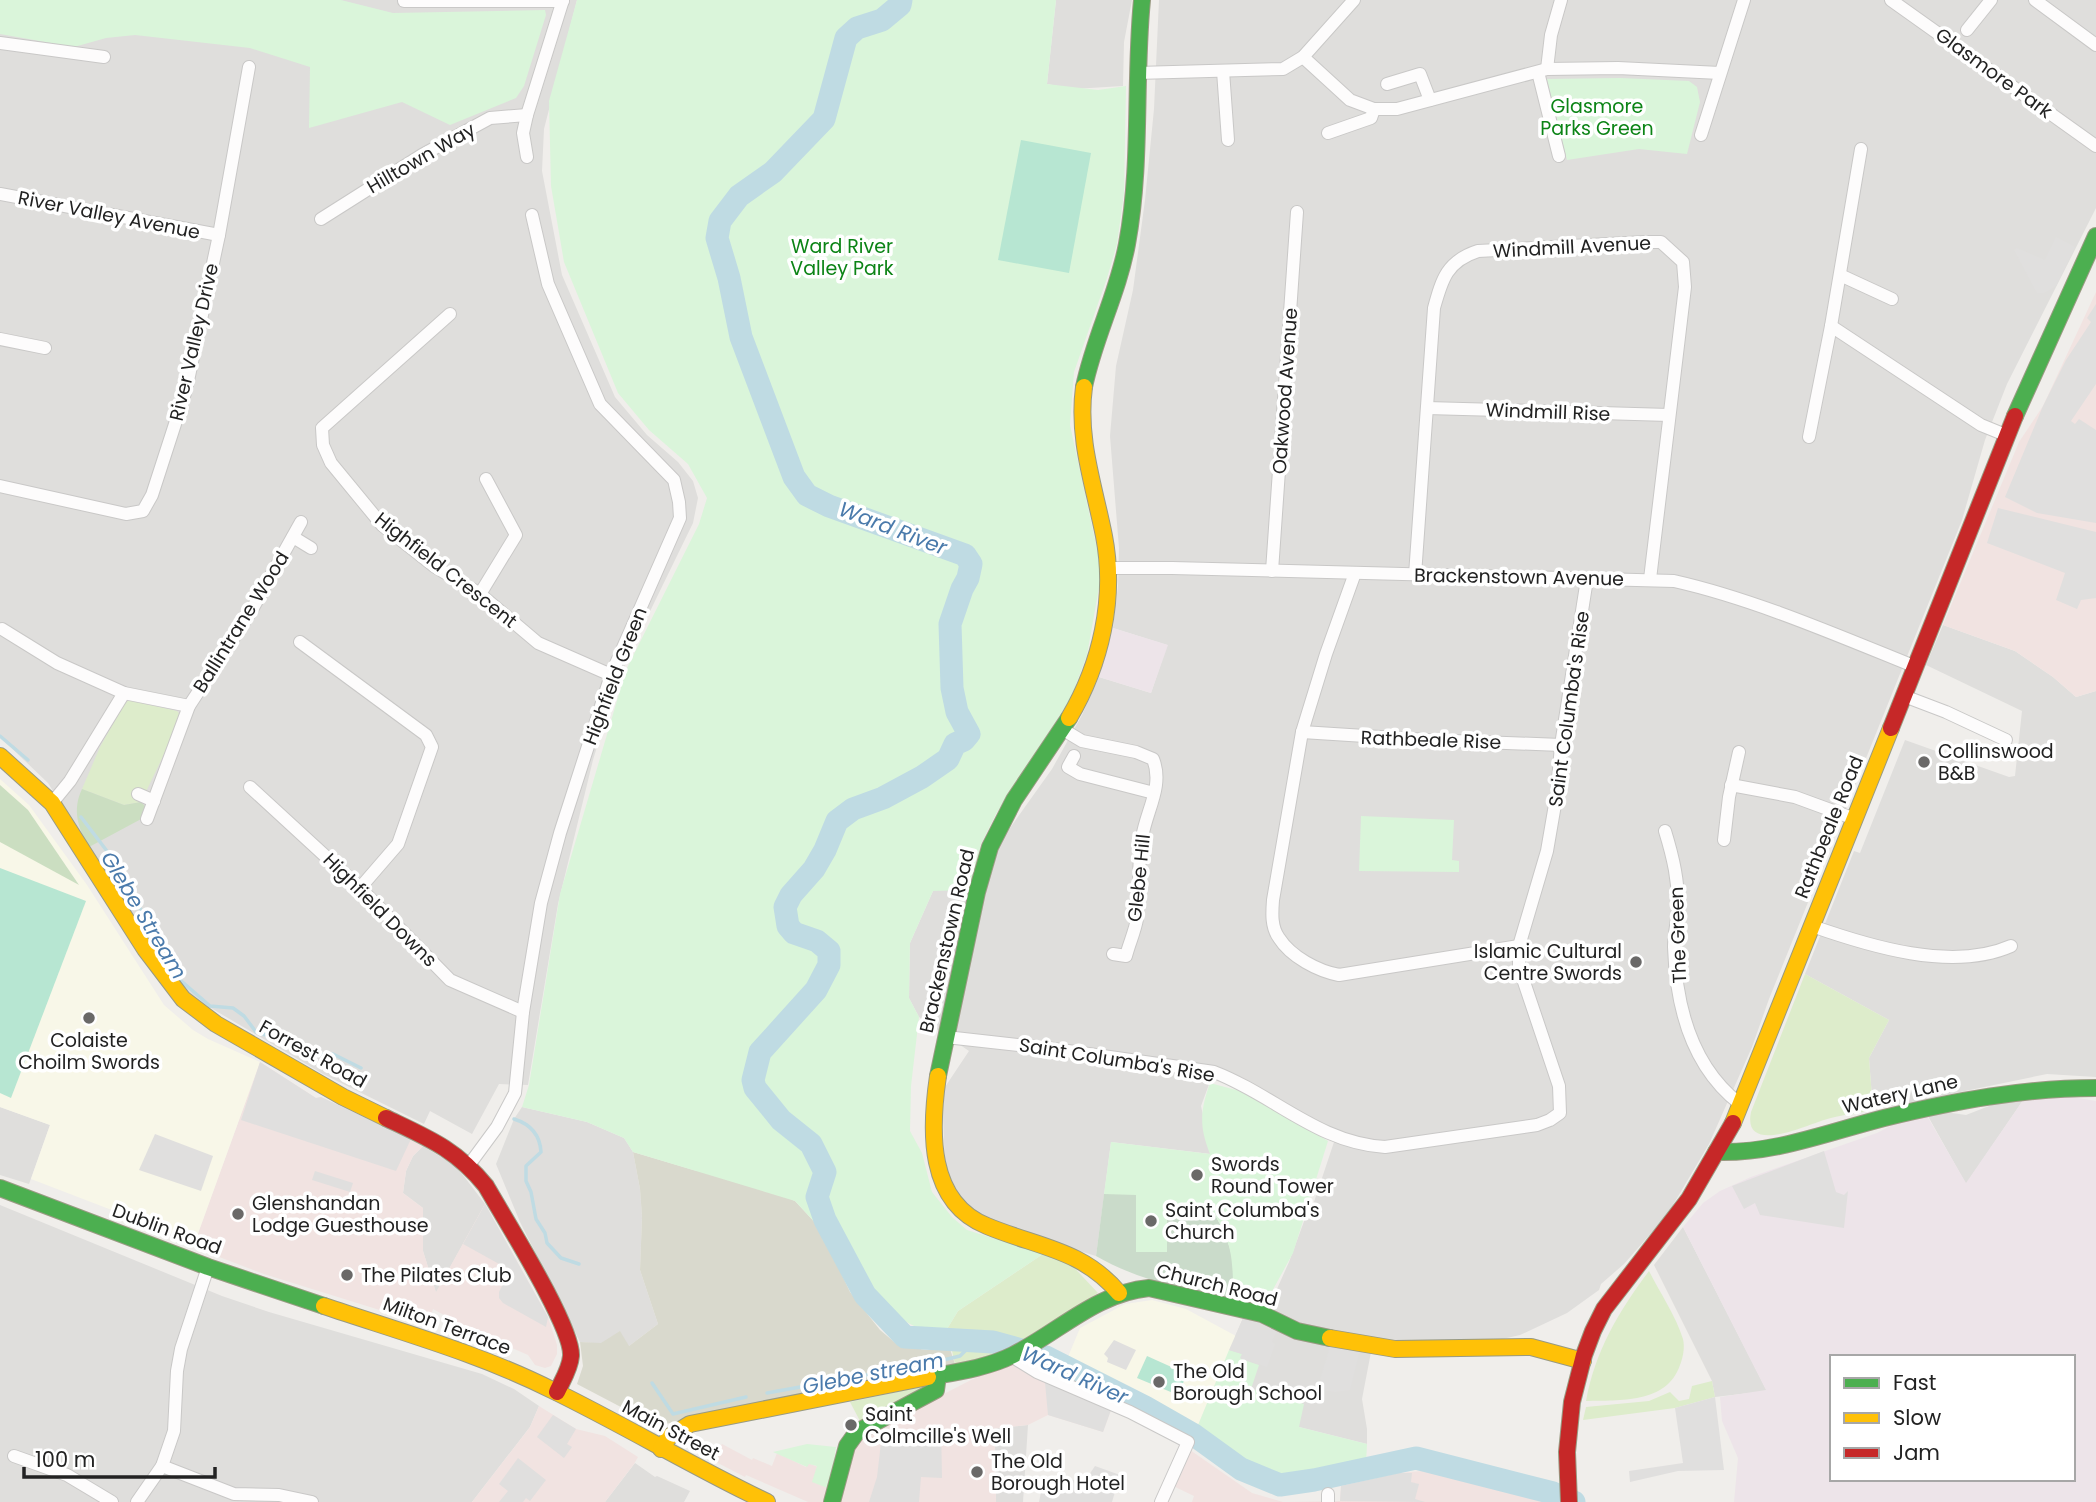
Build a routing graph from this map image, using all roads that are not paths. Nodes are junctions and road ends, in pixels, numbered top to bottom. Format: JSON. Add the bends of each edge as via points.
{"nodes":[{"id":1,"x":1142,"y":0,"type":"edge"},
{"id":2,"x":1354,"y":0,"type":"edge"},
{"id":3,"x":1561,"y":0,"type":"edge"},
{"id":4,"x":1744,"y":0,"type":"edge"},
{"id":5,"x":1991,"y":0,"type":"edge"},
{"id":6,"x":2035,"y":0,"type":"edge"},
{"id":7,"x":404,"y":1,"type":"edge"},
{"id":8,"x":563,"y":1,"type":"edge"},
{"id":9,"x":1895,"y":1,"type":"edge"},
{"id":10,"x":1967,"y":30,"type":"dead end"},
{"id":11,"x":0,"y":43,"type":"edge"},
{"id":12,"x":2096,"y":45,"type":"edge"},
{"id":13,"x":104,"y":57,"type":"dead end"},
{"id":14,"x":1303,"y":57,"type":"junction"},
{"id":15,"x":249,"y":67,"type":"dead end"},
{"id":16,"x":1223,"y":71,"type":"junction"},
{"id":17,"x":1543,"y":71,"type":"junction"},
{"id":18,"x":1137,"y":73,"type":"junction"},
{"id":19,"x":1720,"y":73,"type":"junction"},
{"id":20,"x":1387,"y":83,"type":"dead end"},
{"id":21,"x":1430,"y":100,"type":"junction"},
{"id":22,"x":1374,"y":109,"type":"junction"},
{"id":23,"x":527,"y":115,"type":"junction"},
{"id":24,"x":1328,"y":133,"type":"dead end"},
{"id":25,"x":1702,"y":135,"type":"dead end"},
{"id":26,"x":1227,"y":140,"type":"dead end"},
{"id":27,"x":2096,"y":146,"type":"edge"},
{"id":28,"x":1861,"y":149,"type":"dead end"},
{"id":29,"x":1559,"y":156,"type":"dead end"},
{"id":30,"x":527,"y":157,"type":"dead end"},
{"id":31,"x":0,"y":194,"type":"edge"},
{"id":32,"x":1297,"y":212,"type":"dead end"},
{"id":33,"x":532,"y":215,"type":"dead end"},
{"id":34,"x":321,"y":219,"type":"dead end"},
{"id":35,"x":219,"y":235,"type":"junction"},
{"id":36,"x":2096,"y":236,"type":"edge"},
{"id":37,"x":1840,"y":275,"type":"junction"},
{"id":38,"x":1892,"y":299,"type":"dead end"},
{"id":39,"x":450,"y":314,"type":"dead end"},
{"id":40,"x":1831,"y":326,"type":"junction"},
{"id":41,"x":0,"y":339,"type":"edge"},
{"id":42,"x":45,"y":348,"type":"dead end"},
{"id":43,"x":1426,"y":408,"type":"junction"},
{"id":44,"x":1669,"y":415,"type":"junction"},
{"id":45,"x":2008,"y":436,"type":"junction"},
{"id":46,"x":1809,"y":437,"type":"dead end"},
{"id":47,"x":486,"y":479,"type":"dead end"},
{"id":48,"x":0,"y":486,"type":"edge"},
{"id":49,"x":301,"y":522,"type":"dead end"},
{"id":50,"x":293,"y":537,"type":"junction"},
{"id":51,"x":311,"y":548,"type":"dead end"},
{"id":52,"x":1108,"y":568,"type":"junction"},
{"id":53,"x":1272,"y":571,"type":"junction"},
{"id":54,"x":1355,"y":573,"type":"junction"},
{"id":55,"x":1415,"y":575,"type":"junction"},
{"id":56,"x":1587,"y":579,"type":"junction"},
{"id":57,"x":1650,"y":579,"type":"junction"},
{"id":58,"x":481,"y":594,"type":"junction"},
{"id":59,"x":2,"y":629,"type":"dead end"},
{"id":60,"x":300,"y":642,"type":"dead end"},
{"id":61,"x":1916,"y":667,"type":"junction"},
{"id":62,"x":611,"y":675,"type":"junction"},
{"id":63,"x":124,"y":693,"type":"junction"},
{"id":64,"x":1904,"y":696,"type":"junction"},
{"id":65,"x":189,"y":706,"type":"junction"},
{"id":66,"x":1062,"y":729,"type":"junction"},
{"id":67,"x":1302,"y":732,"type":"junction"},
{"id":68,"x":2006,"y":740,"type":"dead end"},
{"id":69,"x":1561,"y":745,"type":"junction"},
{"id":70,"x":1739,"y":752,"type":"dead end"},
{"id":71,"x":0,"y":756,"type":"edge"},
{"id":72,"x":1074,"y":756,"type":"dead end"},
{"id":73,"x":1731,"y":785,"type":"junction"},
{"id":74,"x":250,"y":787,"type":"dead end"},
{"id":75,"x":1154,"y":793,"type":"junction"},
{"id":76,"x":138,"y":794,"type":"dead end"},
{"id":77,"x":154,"y":801,"type":"junction"},
{"id":78,"x":52,"y":803,"type":"junction"},
{"id":79,"x":147,"y":819,"type":"dead end"},
{"id":80,"x":1855,"y":819,"type":"junction"},
{"id":81,"x":1665,"y":831,"type":"dead end"},
{"id":82,"x":1724,"y":840,"type":"dead end"},
{"id":83,"x":360,"y":888,"type":"junction"},
{"id":84,"x":1812,"y":926,"type":"junction"},
{"id":85,"x":1519,"y":946,"type":"junction"},
{"id":86,"x":2011,"y":946,"type":"dead end"},
{"id":87,"x":1113,"y":954,"type":"dead end"},
{"id":88,"x":523,"y":1012,"type":"junction"},
{"id":89,"x":946,"y":1037,"type":"junction"},
{"id":90,"x":2096,"y":1088,"type":"edge"},
{"id":91,"x":1740,"y":1104,"type":"junction"},
{"id":92,"x":1716,"y":1152,"type":"junction"},
{"id":93,"x":469,"y":1165,"type":"junction"},
{"id":94,"x":0,"y":1188,"type":"edge"},
{"id":95,"x":208,"y":1267,"type":"junction"},
{"id":96,"x":1119,"y":1293,"type":"junction"},
{"id":97,"x":321,"y":1306,"type":"joint"},
{"id":98,"x":1014,"y":1355,"type":"junction"},
{"id":99,"x":1583,"y":1361,"type":"junction"},
{"id":100,"x":938,"y":1375,"type":"junction"},
{"id":101,"x":556,"y":1392,"type":"junction"},
{"id":102,"x":662,"y":1449,"type":"junction"},
{"id":103,"x":14,"y":1456,"type":"dead end"},
{"id":104,"x":162,"y":1466,"type":"junction"},
{"id":105,"x":1568,"y":1494,"type":"edge"},
{"id":106,"x":232,"y":1498,"type":"edge"},
{"id":107,"x":111,"y":1502,"type":"edge"},
{"id":108,"x":137,"y":1502,"type":"edge"},
{"id":109,"x":312,"y":1502,"type":"edge"},
{"id":110,"x":767,"y":1502,"type":"edge"},
{"id":111,"x":832,"y":1502,"type":"edge"},
{"id":112,"x":1161,"y":1502,"type":"edge"}],
"edges":[{"from":1,"to":18,"type":"street","name":"Brackenstown Road"},
{"from":2,"to":14,"type":"street"},
{"from":3,"to":17,"type":"street"},
{"from":4,"to":19,"type":"street"},
{"from":5,"to":10,"type":"street"},
{"from":6,"to":12,"type":"street"},
{"from":7,"to":8,"type":"street"},
{"from":8,"to":23,"type":"street"},
{"from":9,"to":27,"type":"street","name":"Glasmore Park"},
{"from":11,"to":13,"type":"street"},
{"from":14,"to":16,"type":"street","via":[[1283,69]]},
{"from":14,"to":22,"type":"street","via":[[1350,100]]},
{"from":15,"to":35,"type":"street","name":"River Valley Drive"},
{"from":16,"to":18,"type":"street"},
{"from":16,"to":26,"type":"street"},
{"from":17,"to":19,"type":"street","via":[[1618,68]]},
{"from":17,"to":21,"type":"street"},
{"from":17,"to":29,"type":"street"},
{"from":18,"to":52,"type":"street","name":"Brackenstown Road","via":[[1134,203],[1127,247],[1086,375],[1081,405],[1085,452]]},
{"from":19,"to":25,"type":"street"},
{"from":20,"to":21,"type":"street","via":[[1420,74]]},
{"from":21,"to":22,"type":"street","via":[[1397,109]]},
{"from":22,"to":24,"type":"street","via":[[1371,118]]},
{"from":23,"to":30,"type":"street","via":[[523,133]]},
{"from":23,"to":34,"type":"street","name":"Hilltown Way","via":[[490,118]]},
{"from":28,"to":37,"type":"street"},
{"from":31,"to":35,"type":"street","name":"River Valley Avenue"},
{"from":32,"to":53,"type":"street","name":"Oakwood Avenue"},
{"from":33,"to":62,"type":"street","name":"Highfield Green","via":[[548,284],[600,404],[674,481],[679,502],[680,519]]},
{"from":35,"to":48,"type":"street","name":"River Valley Drive","via":[[186,390],[143,511],[127,513]]},
{"from":36,"to":45,"type":"street","name":"Rathbeale Road","via":[[2053,325]]},
{"from":37,"to":38,"type":"street"},
{"from":37,"to":40,"type":"street"},
{"from":39,"to":58,"type":"street","name":"Highfield Crescent","via":[[322,428],[323,445],[331,463],[382,525],[434,566]]},
{"from":40,"to":45,"type":"street","via":[[1982,425]]},
{"from":40,"to":46,"type":"street"},
{"from":41,"to":42,"type":"street"},
{"from":43,"to":44,"type":"street","name":"Windmill Rise"},
{"from":43,"to":44,"type":"street","name":"Windmill Avenue","via":[[1440,283],[1462,257],[1478,251],[1645,242],[1661,243],[1683,262],[1685,287]]},
{"from":43,"to":55,"type":"street","name":"Windmill Avenue"},
{"from":44,"to":57,"type":"street","name":"Windmill Avenue"},
{"from":45,"to":61,"type":"street","name":"Rathbeale Road"},
{"from":47,"to":58,"type":"street","via":[[516,535]]},
{"from":49,"to":50,"type":"street","name":"Ballintrane Wood"},
{"from":50,"to":51,"type":"street","name":"Ballintrane Wood"},
{"from":50,"to":65,"type":"street","name":"Ballintrane Wood"},
{"from":52,"to":53,"type":"street","name":"Brackenstown Avenue"},
{"from":52,"to":66,"type":"street","name":"Brackenstown Road","via":[[1093,664]]},
{"from":53,"to":54,"type":"street","name":"Brackenstown Avenue"},
{"from":54,"to":55,"type":"street","name":"Brackenstown Avenue"},
{"from":54,"to":67,"type":"street"},
{"from":55,"to":56,"type":"street","name":"Brackenstown Avenue"},
{"from":56,"to":57,"type":"street","name":"Brackenstown Avenue"},
{"from":56,"to":69,"type":"street","name":"Saint Columba's Rise"},
{"from":57,"to":61,"type":"street","name":"Brackenstown Avenue","via":[[1699,587]]},
{"from":58,"to":62,"type":"street","name":"Highfield Crescent","via":[[538,643]]},
{"from":59,"to":63,"type":"street","name":"Ballintrane Wood","via":[[57,663]]},
{"from":60,"to":83,"type":"street","via":[[426,735],[432,747],[398,844]]},
{"from":61,"to":64,"type":"street","name":"Rathbeale Road"},
{"from":62,"to":88,"type":"street","name":"Highfield Green","via":[[541,903]]},
{"from":63,"to":65,"type":"street","name":"Ballintrane Wood"},
{"from":63,"to":78,"type":"street"},
{"from":64,"to":68,"type":"street"},
{"from":64,"to":80,"type":"street","name":"Rathbeale Road"},
{"from":65,"to":77,"type":"street","name":"Ballintrane Wood"},
{"from":66,"to":75,"type":"street","name":"Glebe Hill","via":[[1082,741],[1153,759],[1157,770]]},
{"from":66,"to":89,"type":"street","name":"Brackenstown Road","via":[[992,837]]},
{"from":67,"to":69,"type":"street","name":"Rathbeale Rise"},
{"from":67,"to":85,"type":"street","via":[[1273,900],[1272,919],[1278,937],[1290,951],[1339,975]]},
{"from":69,"to":85,"type":"street","name":"Saint Columba's Rise","via":[[1547,851]]},
{"from":70,"to":73,"type":"street"},
{"from":71,"to":78,"type":"street","name":"Forrest Road"},
{"from":72,"to":75,"type":"street","via":[[1068,767],[1080,774]]},
{"from":73,"to":80,"type":"street","via":[[1795,797]]},
{"from":73,"to":82,"type":"street"},
{"from":74,"to":83,"type":"street","name":"Highfield Downs"},
{"from":75,"to":87,"type":"street","name":"Glebe Hill","via":[[1138,862],[1137,919],[1126,956]]},
{"from":76,"to":77,"type":"street"},
{"from":77,"to":79,"type":"street","name":"Ballintrane Wood"},
{"from":78,"to":93,"type":"street","name":"Forrest Road","via":[[145,949],[183,999],[216,1024],[343,1097],[443,1145]]},
{"from":80,"to":84,"type":"street","name":"Rathbeale Road"},
{"from":81,"to":91,"type":"street","name":"The Green","via":[[1677,882],[1674,945],[1685,1019],[1697,1055],[1724,1092]]},
{"from":83,"to":88,"type":"street","name":"Highfield Downs","via":[[450,980]]},
{"from":84,"to":86,"type":"street","via":[[1866,945],[1953,957],[1996,953]]},
{"from":84,"to":91,"type":"street","name":"Rathbeale Road"},
{"from":85,"to":89,"type":"street","name":"Saint Columba's Rise","via":[[1519,967],[1559,1086],[1560,1113],[1537,1125],[1385,1147],[1363,1146],[1331,1136],[1214,1072]]},
{"from":88,"to":93,"type":"street","name":"Highfield Green","via":[[515,1093],[498,1127]]},
{"from":89,"to":96,"type":"street","name":"Brackenstown Road","via":[[932,1137],[948,1191],[974,1221],[1068,1253],[1106,1276]]},
{"from":90,"to":92,"type":"street","name":"Watery Lane","via":[[2030,1090],[1963,1101],[1757,1152]]},
{"from":91,"to":92,"type":"street","name":"Rathbeale Road"},
{"from":92,"to":99,"type":"street","name":"Rathbeale Road","via":[[1689,1199],[1604,1309]]},
{"from":93,"to":101,"type":"street","name":"Forrest Road","via":[[486,1186],[565,1328],[571,1355]]},
{"from":94,"to":95,"type":"street","name":"Dublin Road"},
{"from":95,"to":97,"type":"street","name":"Dublin Road"},
{"from":95,"to":104,"type":"street","via":[[181,1349],[174,1431]]},
{"from":96,"to":98,"type":"street","name":"Church Road"},
{"from":96,"to":99,"type":"street","name":"Church Road","via":[[1149,1288],[1262,1314],[1297,1331],[1373,1347],[1531,1347]]},
{"from":97,"to":101,"type":"street","name":"Milton Terrace","via":[[444,1345]]},
{"from":98,"to":100,"type":"street","name":"Church Road"},
{"from":98,"to":112,"type":"street","via":[[1037,1372],[1188,1442]]},
{"from":99,"to":105,"type":"street","name":"Rathbeale Road","via":[[1569,1413]]},
{"from":100,"to":102,"type":"street","name":"Church Road","via":[[690,1424],[669,1437]]},
{"from":100,"to":111,"type":"street","via":[[936,1390],[854,1436]]},
{"from":101,"to":102,"type":"street","name":"Main Street"},
{"from":102,"to":110,"type":"street","name":"Main Street"},
{"from":103,"to":107,"type":"street","via":[[67,1475]]},
{"from":104,"to":106,"type":"street"},
{"from":104,"to":108,"type":"street"},
{"from":106,"to":109,"type":"street","via":[[279,1495]]}]}
